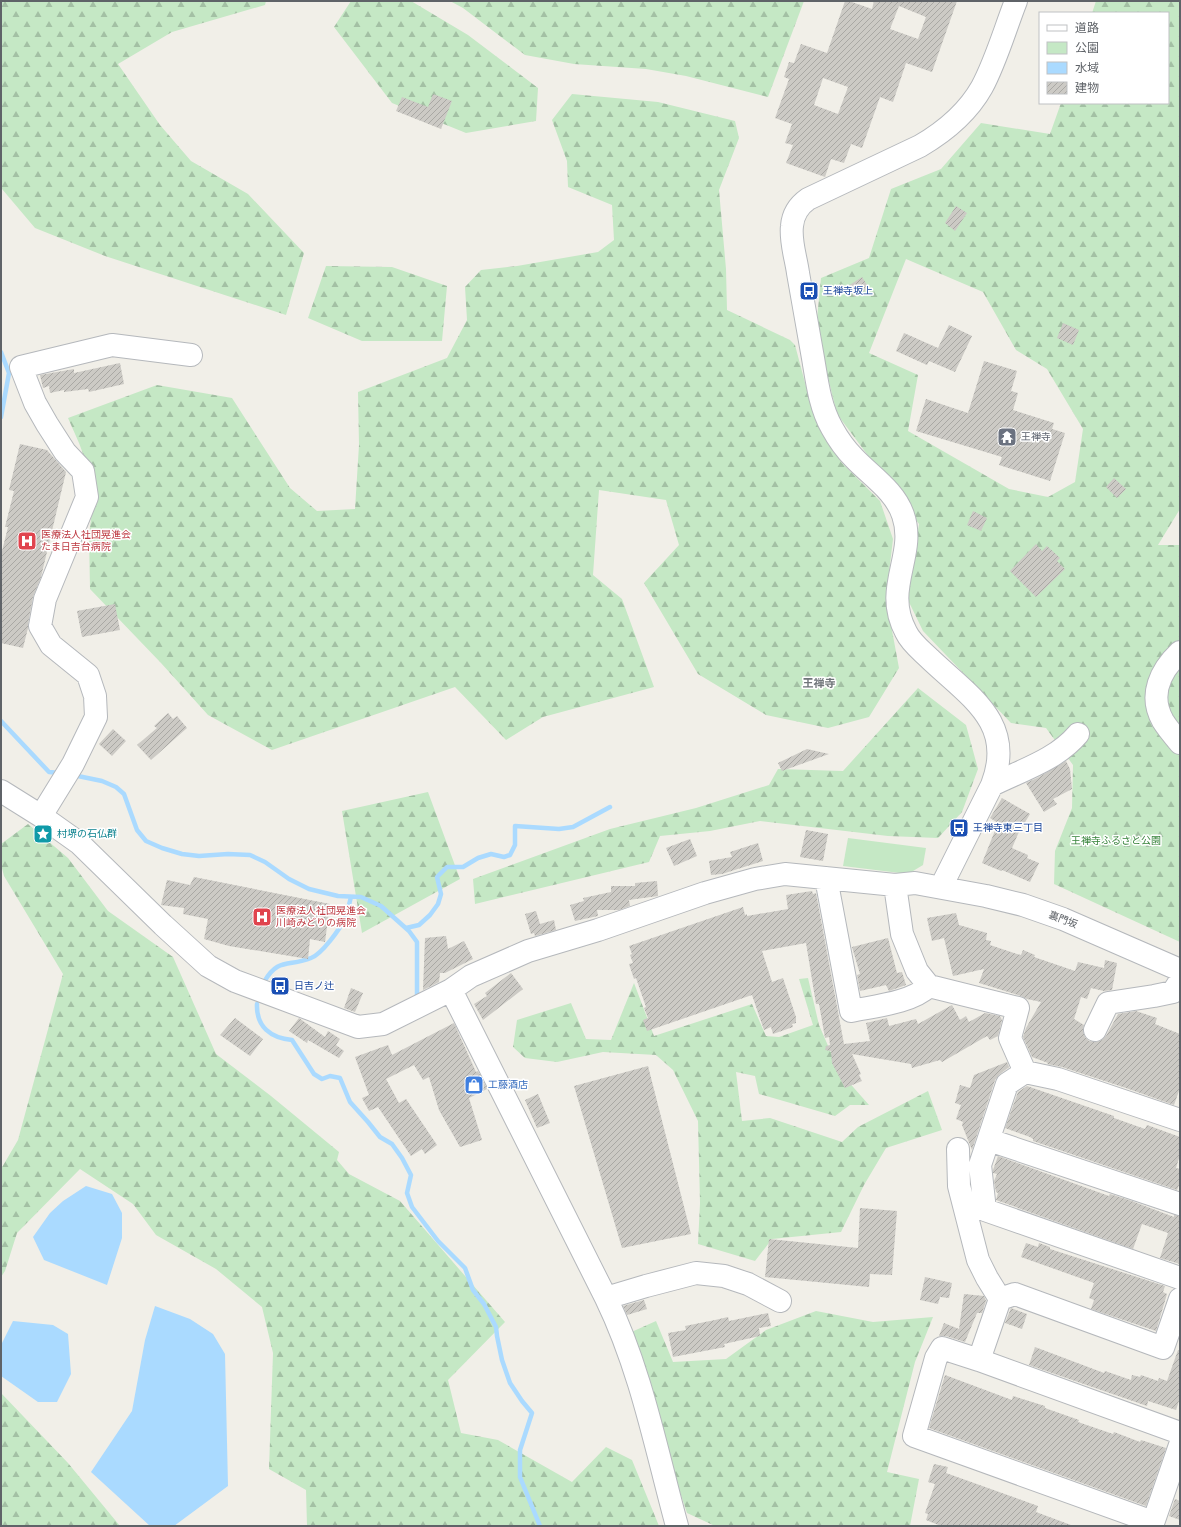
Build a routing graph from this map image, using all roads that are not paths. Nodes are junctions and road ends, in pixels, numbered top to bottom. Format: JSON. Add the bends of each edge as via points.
{"nodes":[{"id":1,"x":1016,"y":1,"type":"edge"},
{"id":2,"x":191,"y":355,"type":"dead end"},
{"id":3,"x":1180,"y":652,"type":"edge"},
{"id":4,"x":1078,"y":734,"type":"dead end"},
{"id":5,"x":1180,"y":743,"type":"edge"},
{"id":6,"x":992,"y":785,"type":"junction"},
{"id":7,"x":1,"y":791,"type":"edge"},
{"id":8,"x":41,"y":816,"type":"junction"},
{"id":9,"x":826,"y":878,"type":"junction"},
{"id":10,"x":895,"y":885,"type":"junction"},
{"id":11,"x":941,"y":888,"type":"junction"},
{"id":12,"x":1180,"y":970,"type":"edge"},
{"id":13,"x":1180,"y":981,"type":"edge"},
{"id":14,"x":929,"y":986,"type":"junction"},
{"id":15,"x":451,"y":990,"type":"junction"},
{"id":16,"x":1095,"y":1030,"type":"dead end"},
{"id":17,"x":1025,"y":1072,"type":"junction"},
{"id":18,"x":1180,"y":1120,"type":"edge"},
{"id":19,"x":989,"y":1140,"type":"junction"},
{"id":20,"x":958,"y":1148,"type":"dead end"},
{"id":21,"x":1180,"y":1204,"type":"edge"},
{"id":22,"x":1180,"y":1278,"type":"edge"},
{"id":23,"x":606,"y":1298,"type":"junction"},
{"id":24,"x":1000,"y":1299,"type":"junction"},
{"id":25,"x":1180,"y":1299,"type":"edge"},
{"id":26,"x":780,"y":1302,"type":"dead end"},
{"id":27,"x":979,"y":1360,"type":"junction"},
{"id":28,"x":1180,"y":1433,"type":"edge"},
{"id":29,"x":1180,"y":1445,"type":"edge"},
{"id":30,"x":1174,"y":1479,"type":"edge"},
{"id":31,"x":1153,"y":1524,"type":"edge"},
{"id":32,"x":676,"y":1526,"type":"edge"}],
"edges":[{"from":1,"to":6,"type":"street","via":[[982,88],[956,120],[920,146],[808,199],[796,211],[791,228],[818,390],[831,428],[852,457],[896,500],[908,532],[896,599],[899,617],[906,633],[917,646],[987,715],[999,744],[1000,757]]},
{"from":2,"to":8,"type":"street","via":[[112,345],[21,367],[35,403],[47,424],[65,452],[83,471],[87,497],[45,599],[40,626],[51,645],[88,675],[95,696],[96,718],[73,764]]},
{"from":3,"to":5,"type":"street","via":[[1168,663],[1159,680],[1155,701],[1162,720]]},
{"from":4,"to":6,"type":"street","via":[[1044,762]]},
{"from":6,"to":11,"type":"street"},
{"from":7,"to":8,"type":"street","name":"裏門坂"},
{"from":8,"to":15,"type":"street","name":"裏門坂","via":[[79,843],[208,966],[235,980],[358,1027],[383,1024]]},
{"from":9,"to":10,"type":"street","name":"裏門坂"},
{"from":9,"to":14,"type":"street","via":[[851,1011],[921,994]]},
{"from":9,"to":15,"type":"street","name":"裏門坂","via":[[785,874],[755,879],[705,893],[528,951],[471,976]]},
{"from":10,"to":11,"type":"street","name":"裏門坂","via":[[914,883]]},
{"from":10,"to":14,"type":"street","via":[[902,934],[917,971]]},
{"from":11,"to":12,"type":"street","name":"裏門坂","via":[[1023,905]]},
{"from":13,"to":16,"type":"street","via":[[1173,992],[1108,1003]]},
{"from":14,"to":17,"type":"street","via":[[1018,1008],[1010,1038]]},
{"from":15,"to":23,"type":"street"},
{"from":17,"to":18,"type":"street","via":[[1058,1079]]},
{"from":17,"to":19,"type":"street","via":[[1006,1084]]},
{"from":19,"to":21,"type":"street"},
{"from":19,"to":22,"type":"street","via":[[980,1166],[985,1210]]},
{"from":20,"to":24,"type":"street","via":[[959,1186],[978,1260]]},
{"from":23,"to":26,"type":"street","via":[[696,1274],[724,1276],[748,1284]]},
{"from":23,"to":32,"type":"street","via":[[635,1371]]},
{"from":24,"to":25,"type":"street","via":[[1015,1294],[1163,1348]]},
{"from":24,"to":27,"type":"street"},
{"from":27,"to":28,"type":"street"},
{"from":27,"to":31,"type":"street","via":[[942,1348],[936,1358],[914,1436]]},
{"from":29,"to":30,"type":"street"},
{"from":30,"to":31,"type":"street"}]}
